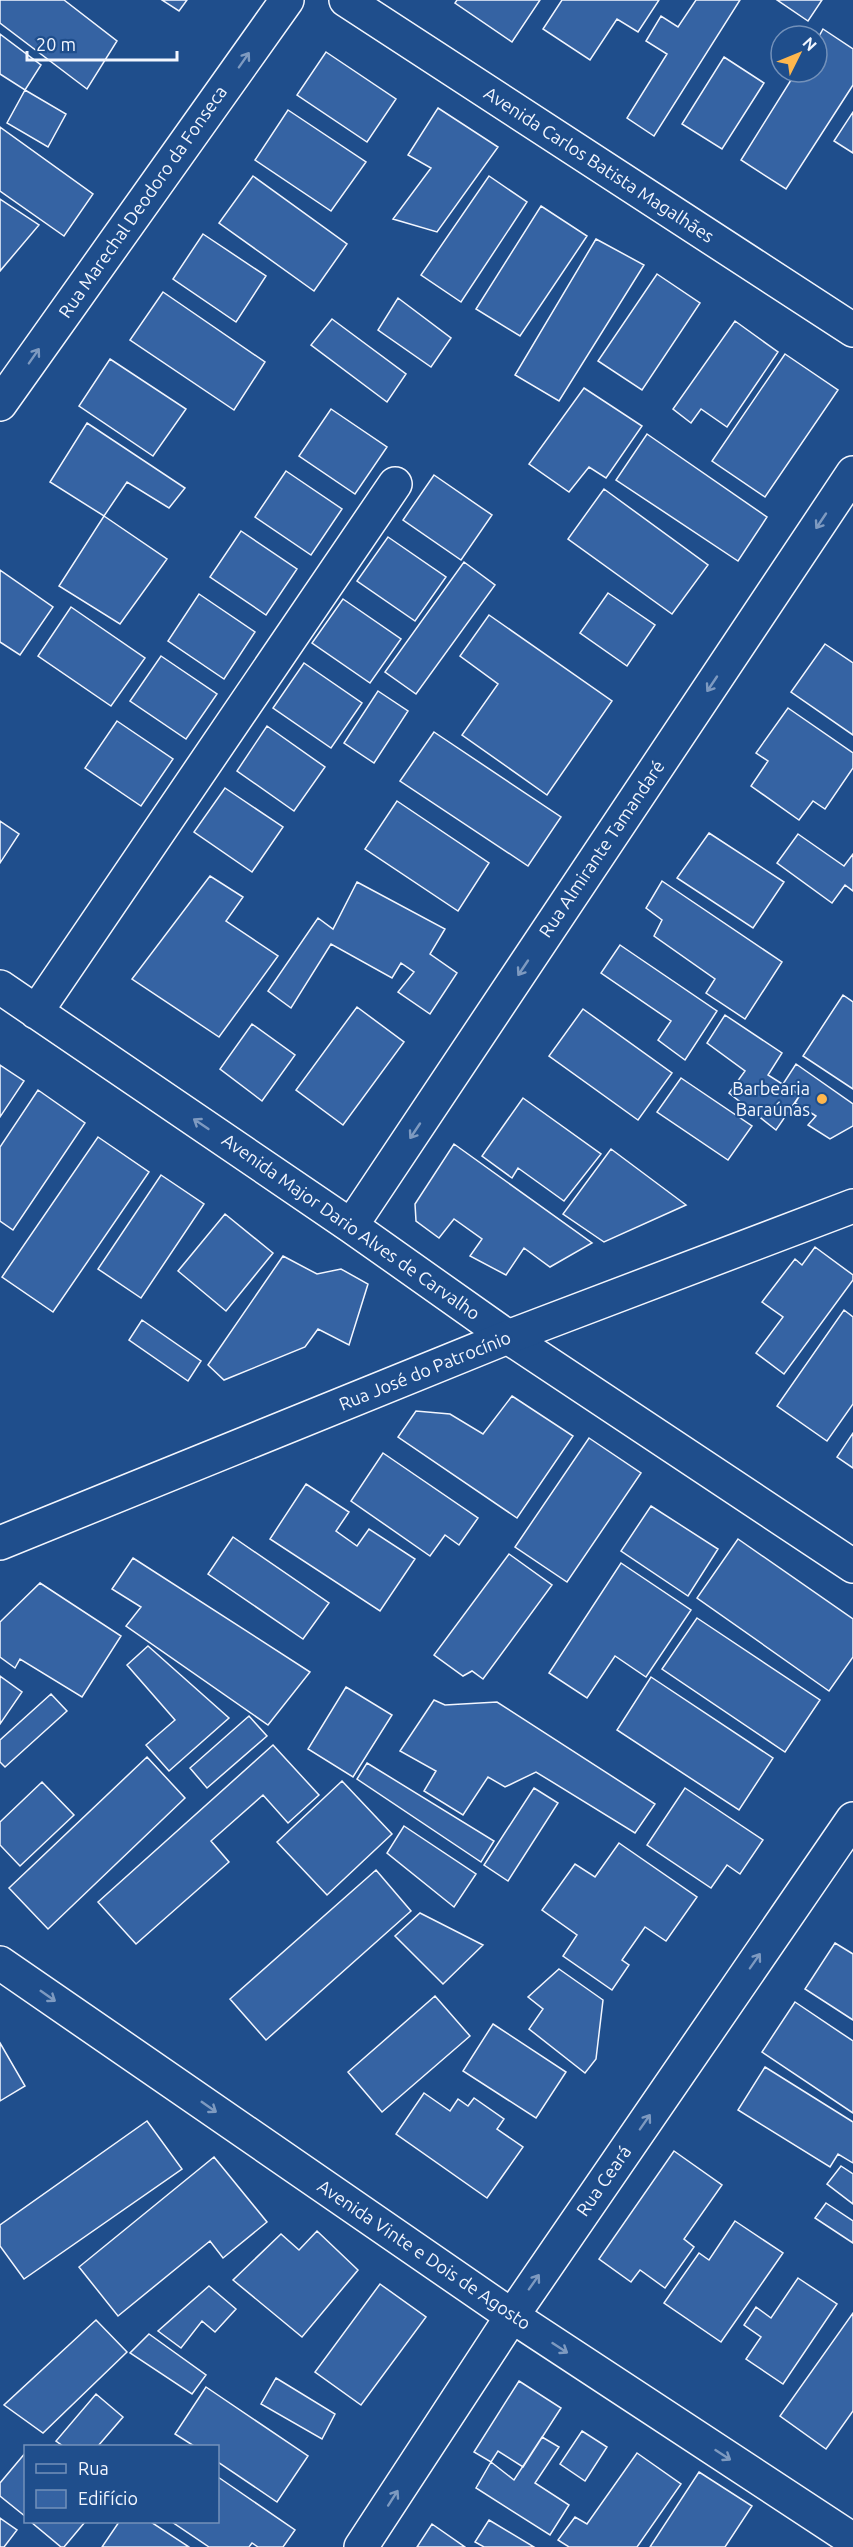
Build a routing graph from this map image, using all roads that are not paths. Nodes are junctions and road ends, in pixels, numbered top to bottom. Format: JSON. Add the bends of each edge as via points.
{"nodes":[{"id":1,"x":286,"y":0,"type":"edge"},
{"id":2,"x":346,"y":0,"type":"edge"},
{"id":3,"x":853,"y":330,"type":"edge"},
{"id":4,"x":0,"y":404,"type":"edge"},
{"id":5,"x":853,"y":473,"type":"edge"},
{"id":6,"x":395,"y":484,"type":"dead end"},
{"id":7,"x":0,"y":987,"type":"edge"},
{"id":8,"x":36,"y":1011,"type":"junction"},
{"id":9,"x":853,"y":1206,"type":"edge"},
{"id":10,"x":351,"y":1226,"type":"junction"},
{"id":11,"x":508,"y":1337,"type":"junction"},
{"id":12,"x":0,"y":1543,"type":"edge"},
{"id":13,"x":853,"y":1566,"type":"edge"},
{"id":14,"x":853,"y":1819,"type":"edge"},
{"id":15,"x":0,"y":1963,"type":"edge"},
{"id":16,"x":512,"y":2316,"type":"junction"},
{"id":17,"x":853,"y":2540,"type":"edge"},
{"id":18,"x":361,"y":2547,"type":"edge"}],
"edges":[{"from":4,"to":1,"type":"street","name":"Rua Marechal Deodoro da Fonseca","one_way":true},
{"from":2,"to":3,"type":"street","name":"Avenida Carlos Batista Magalhães"},
{"from":5,"to":10,"type":"street","name":"Rua Almirante Tamandaré","one_way":true},
{"from":6,"to":8,"type":"street"},
{"from":7,"to":8,"type":"street","name":"Avenida Major Dario Alves de Carvalho"},
{"from":10,"to":8,"type":"street","name":"Avenida Major Dario Alves de Carvalho","one_way":true},
{"from":9,"to":11,"type":"street","name":"Rua José do Patrocínio"},
{"from":10,"to":11,"type":"street","name":"Avenida Major Dario Alves de Carvalho"},
{"from":11,"to":12,"type":"street","name":"Rua José do Patrocínio"},
{"from":11,"to":13,"type":"street","name":"Avenida Major Dario Alves de Carvalho"},
{"from":16,"to":14,"type":"street","name":"Rua Ceará","one_way":true},
{"from":15,"to":16,"type":"street","name":"Avenida Vinte e Dois de Agosto","one_way":true},
{"from":16,"to":17,"type":"street","name":"Avenida Vinte e Dois de Agosto","one_way":true},
{"from":18,"to":16,"type":"street","name":"Rua Ceará","one_way":true}]}
